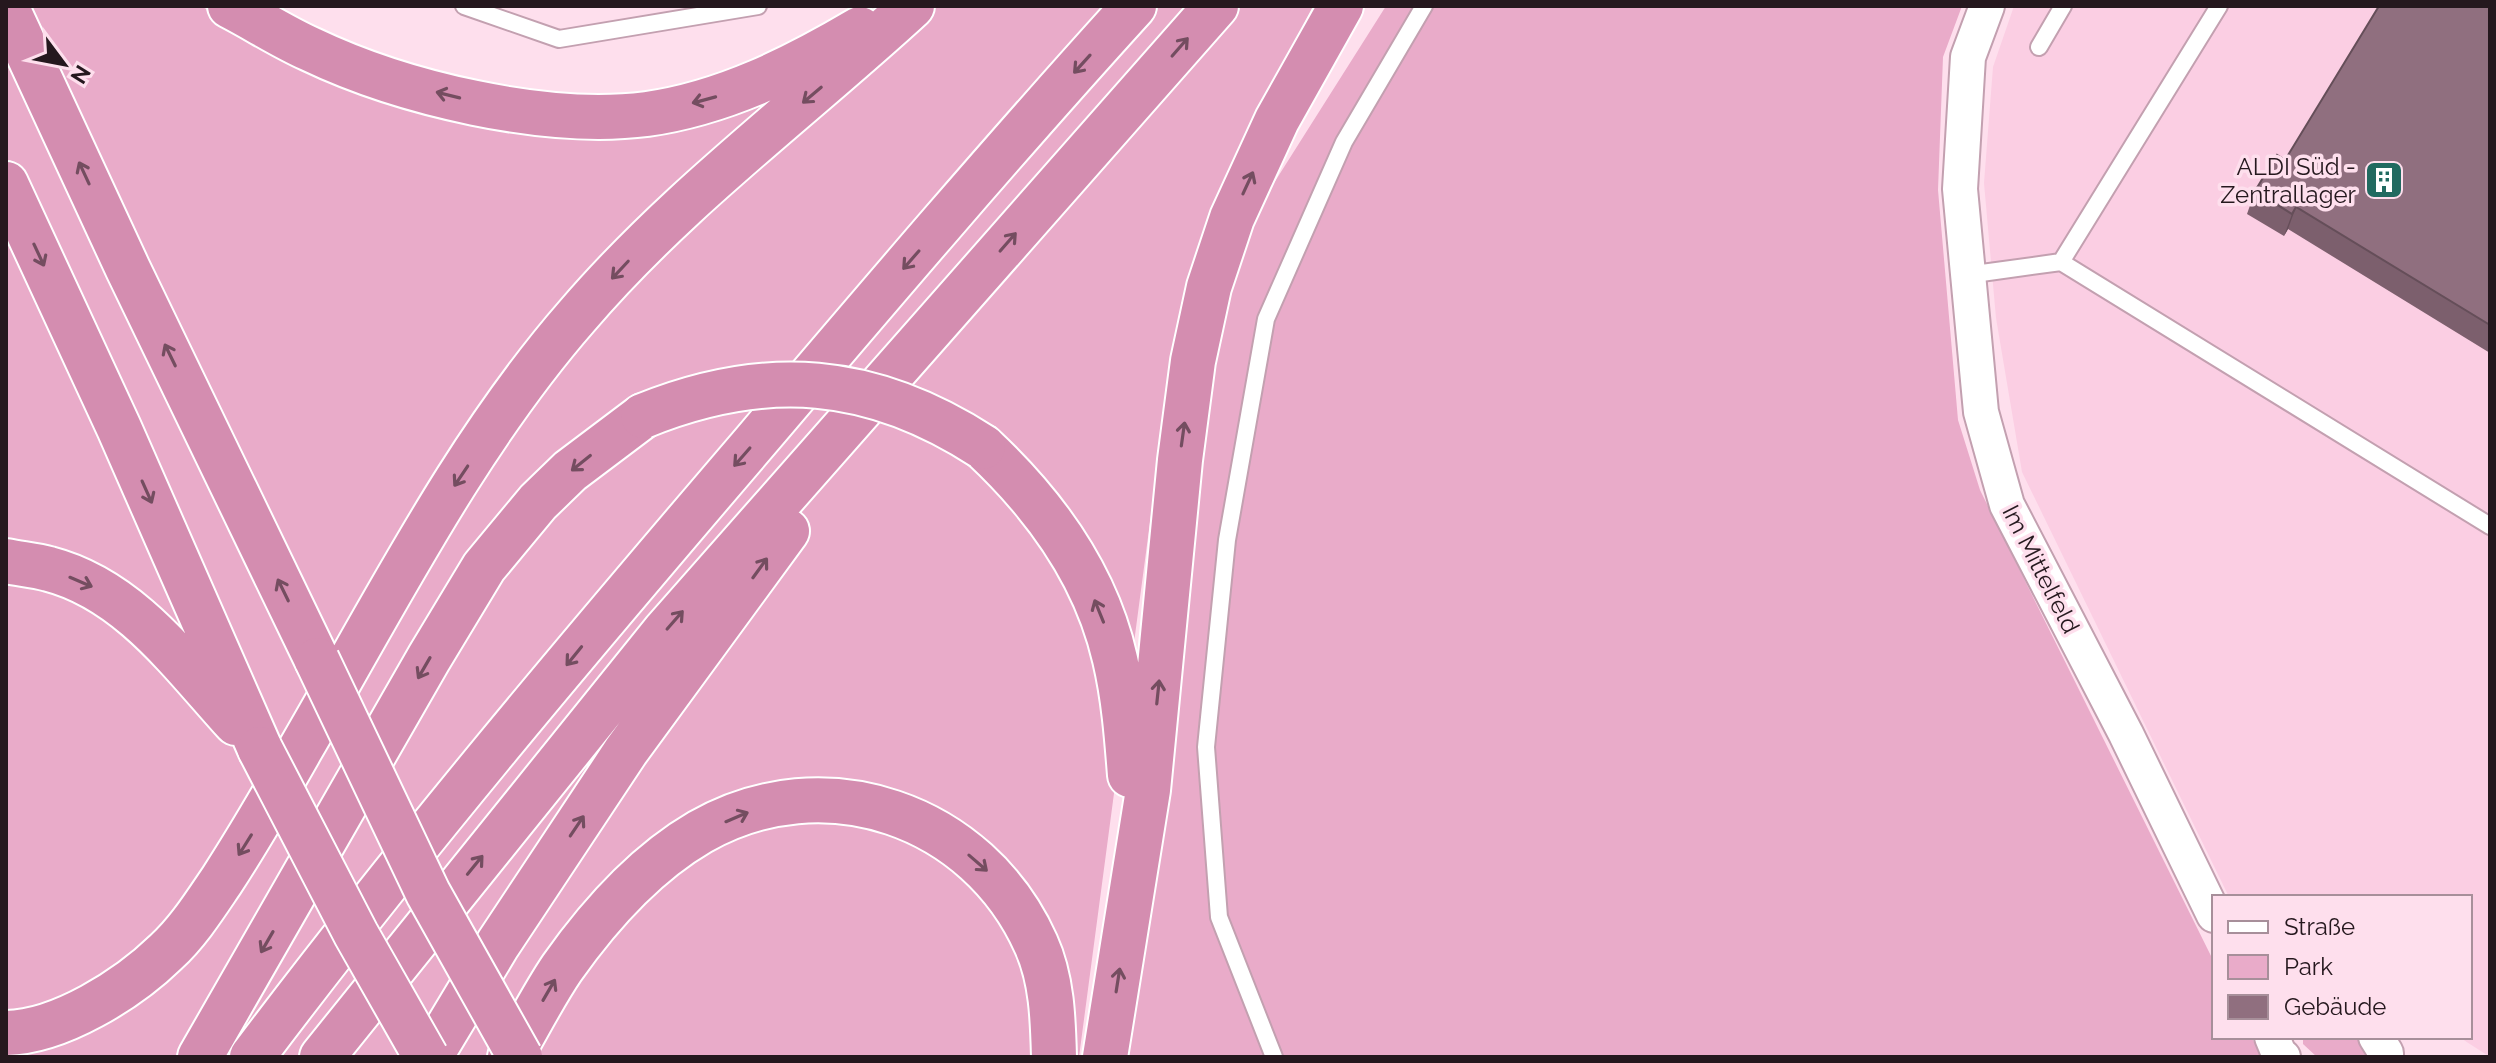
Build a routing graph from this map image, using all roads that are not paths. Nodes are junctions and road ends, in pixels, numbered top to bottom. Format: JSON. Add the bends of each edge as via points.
{"nodes":[{"id":1,"x":6,"y":6,"type":"edge"},
{"id":2,"x":230,"y":6,"type":"edge"},
{"id":3,"x":464,"y":6,"type":"edge"},
{"id":4,"x":758,"y":6,"type":"edge"},
{"id":5,"x":900,"y":6,"type":"edge"},
{"id":6,"x":912,"y":6,"type":"edge"},
{"id":7,"x":1134,"y":6,"type":"edge"},
{"id":8,"x":1216,"y":6,"type":"edge"},
{"id":9,"x":1341,"y":6,"type":"edge"},
{"id":10,"x":1424,"y":6,"type":"edge"},
{"id":11,"x":1987,"y":6,"type":"edge"},
{"id":12,"x":2063,"y":6,"type":"edge"},
{"id":13,"x":2219,"y":6,"type":"edge"},
{"id":14,"x":2039,"y":47,"type":"dead end"},
{"id":15,"x":6,"y":184,"type":"edge"},
{"id":16,"x":2061,"y":262,"type":"junction"},
{"id":17,"x":1967,"y":275,"type":"junction"},
{"id":18,"x":938,"y":322,"type":"junction"},
{"id":19,"x":2490,"y":526,"type":"edge"},
{"id":20,"x":6,"y":561,"type":"edge"},
{"id":21,"x":260,"y":749,"type":"junction"},
{"id":22,"x":1134,"y":881,"type":"junction"},
{"id":23,"x":2212,"y":911,"type":"edge"},
{"id":24,"x":6,"y":1033,"type":"edge"},
{"id":25,"x":2273,"y":1039,"type":"edge"},
{"id":26,"x":2377,"y":1039,"type":"edge"},
{"id":27,"x":200,"y":1057,"type":"edge"},
{"id":28,"x":252,"y":1057,"type":"edge"},
{"id":29,"x":322,"y":1057,"type":"edge"},
{"id":30,"x":428,"y":1057,"type":"edge"},
{"id":31,"x":510,"y":1057,"type":"edge"},
{"id":32,"x":520,"y":1057,"type":"edge"},
{"id":33,"x":1054,"y":1057,"type":"edge"},
{"id":34,"x":1105,"y":1057,"type":"edge"},
{"id":35,"x":1274,"y":1057,"type":"edge"},
{"id":36,"x":2283,"y":1057,"type":"edge"},
{"id":37,"x":2386,"y":1057,"type":"edge"}],
"edges":[{"from":32,"to":1,"type":"highway","one_way":true,"bridge":true,"via":[[428,893]]},
{"from":5,"to":2,"type":"highway","one_way":true,"via":[[769,78],[709,100],[646,114],[566,117],[496,107],[395,82],[311,50]]},
{"from":3,"to":4,"type":"lane","via":[[559,39]]},
{"from":6,"to":24,"type":"highway","one_way":true,"via":[[654,234],[576,316],[445,500],[245,846],[167,952],[118,992],[68,1018]]},
{"from":7,"to":28,"type":"highway","one_way":true,"via":[[621,598]]},
{"from":18,"to":8,"type":"highway","one_way":true},
{"from":22,"to":9,"type":"highway","one_way":true,"via":[[1182,446],[1209,287],[1232,218],[1277,120]]},
{"from":10,"to":35,"type":"lane","via":[[1344,142],[1266,319],[1227,540],[1206,747],[1219,917]]},
{"from":11,"to":17,"type":"street","name":"Im Mittelfeld","via":[[1968,57],[1960,189]]},
{"from":12,"to":14,"type":"lane"},
{"from":13,"to":16,"type":"lane"},
{"from":15,"to":21,"type":"highway","one_way":true},
{"from":16,"to":17,"type":"lane"},
{"from":16,"to":19,"type":"lane"},
{"from":17,"to":23,"type":"street","name":"Im Mittelfeld","via":[[1981,412],[2007,505]]},
{"from":29,"to":18,"type":"highway","one_way":true,"via":[[665,631]]},
{"from":30,"to":18,"type":"highway","one_way":true,"via":[[626,751]]},
{"from":20,"to":21,"type":"highway","one_way":true,"via":[[50,569],[101,591],[146,625]]},
{"from":21,"to":30,"type":"highway","bridge":true,"via":[[356,934]]},
{"from":22,"to":27,"type":"highway","one_way":true,"bridge":true,"via":[[1131,790],[1114,656],[1101,615],[1063,538],[1012,474],[954,428],[854,390],[759,386],[711,393],[643,416],[606,442],[559,481],[484,567]]},
{"from":34,"to":22,"type":"highway","one_way":true},
{"from":25,"to":36,"type":"street"},
{"from":26,"to":37,"type":"street"},
{"from":31,"to":33,"type":"highway","one_way":true,"via":[[562,969],[654,864],[700,832],[753,810],[805,799],[854,802],[904,816],[981,864],[1013,900],[1037,946],[1052,1000]]}]}
